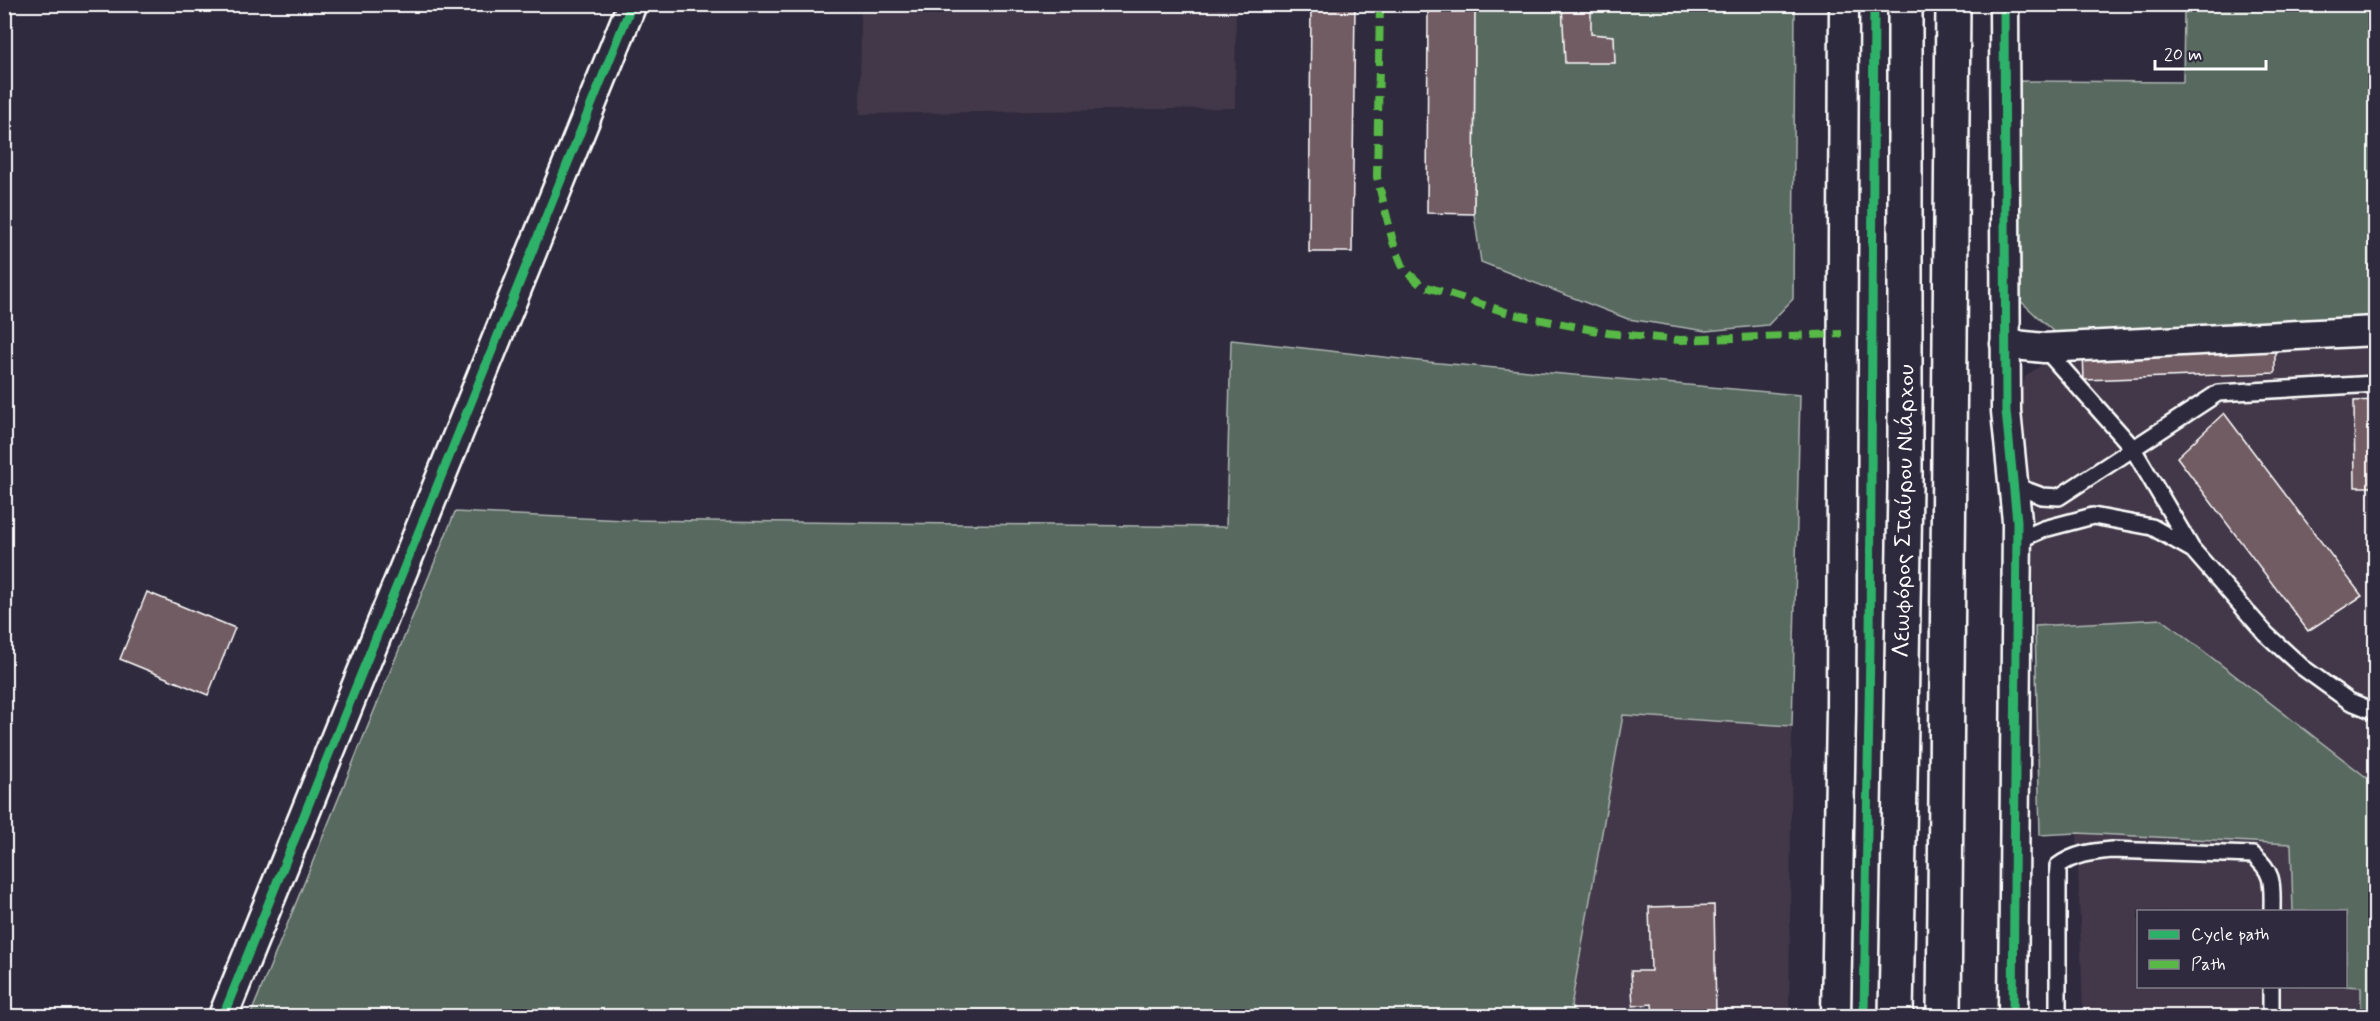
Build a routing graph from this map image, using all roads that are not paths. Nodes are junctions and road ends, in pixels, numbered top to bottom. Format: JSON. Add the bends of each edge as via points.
{"nodes":[{"id":1,"x":632,"y":4,"type":"edge"},
{"id":2,"x":1844,"y":4,"type":"edge"},
{"id":3,"x":1905,"y":4,"type":"edge"},
{"id":4,"x":1953,"y":4,"type":"edge"},
{"id":5,"x":2004,"y":4,"type":"edge"},
{"id":6,"x":2376,"y":332,"type":"edge"},
{"id":7,"x":2005,"y":344,"type":"junction"},
{"id":8,"x":2044,"y":348,"type":"junction"},
{"id":9,"x":2376,"y":384,"type":"edge"},
{"id":10,"x":2132,"y":447,"type":"junction"},
{"id":11,"x":2015,"y":486,"type":"junction"},
{"id":12,"x":2016,"y":541,"type":"junction"},
{"id":13,"x":2192,"y":549,"type":"junction"},
{"id":14,"x":2376,"y":712,"type":"edge"},
{"id":15,"x":2272,"y":910,"type":"edge"},
{"id":16,"x":2271,"y":988,"type":"edge"},
{"id":17,"x":223,"y":1017,"type":"edge"},
{"id":18,"x":1836,"y":1017,"type":"edge"},
{"id":19,"x":1896,"y":1017,"type":"edge"},
{"id":20,"x":1944,"y":1017,"type":"edge"},
{"id":21,"x":2013,"y":1017,"type":"edge"},
{"id":22,"x":2058,"y":1017,"type":"edge"},
{"id":23,"x":2271,"y":1017,"type":"edge"}],
"edges":[{"from":1,"to":17,"type":"street"},
{"from":2,"to":18,"type":"street"},
{"from":3,"to":19,"type":"main road","name":"Λεωφόρος Σταύρου Νιάρχου","via":[[1905,487]]},
{"from":4,"to":20,"type":"main road","name":"Λεωφόρος Σταύρου Νιάρχου"},
{"from":5,"to":7,"type":"street"},
{"from":6,"to":8,"type":"street"},
{"from":7,"to":8,"type":"street"},
{"from":7,"to":11,"type":"street","via":[[2006,411]]},
{"from":8,"to":10,"type":"lane"},
{"from":9,"to":10,"type":"lane","via":[[2218,393]]},
{"from":10,"to":11,"type":"lane","via":[[2059,497],[2042,496]]},
{"from":10,"to":13,"type":"lane"},
{"from":11,"to":12,"type":"street"},
{"from":12,"to":13,"type":"lane","via":[[2093,516],[2152,527]]},
{"from":12,"to":21,"type":"street"},
{"from":13,"to":14,"type":"lane","via":[[2265,634],[2302,667],[2349,701]]},
{"from":15,"to":22,"type":"lane","via":[[2272,879],[2265,865],[2253,855],[2111,850],[2068,859],[2058,866]]},
{"from":16,"to":23,"type":"lane"}]}
